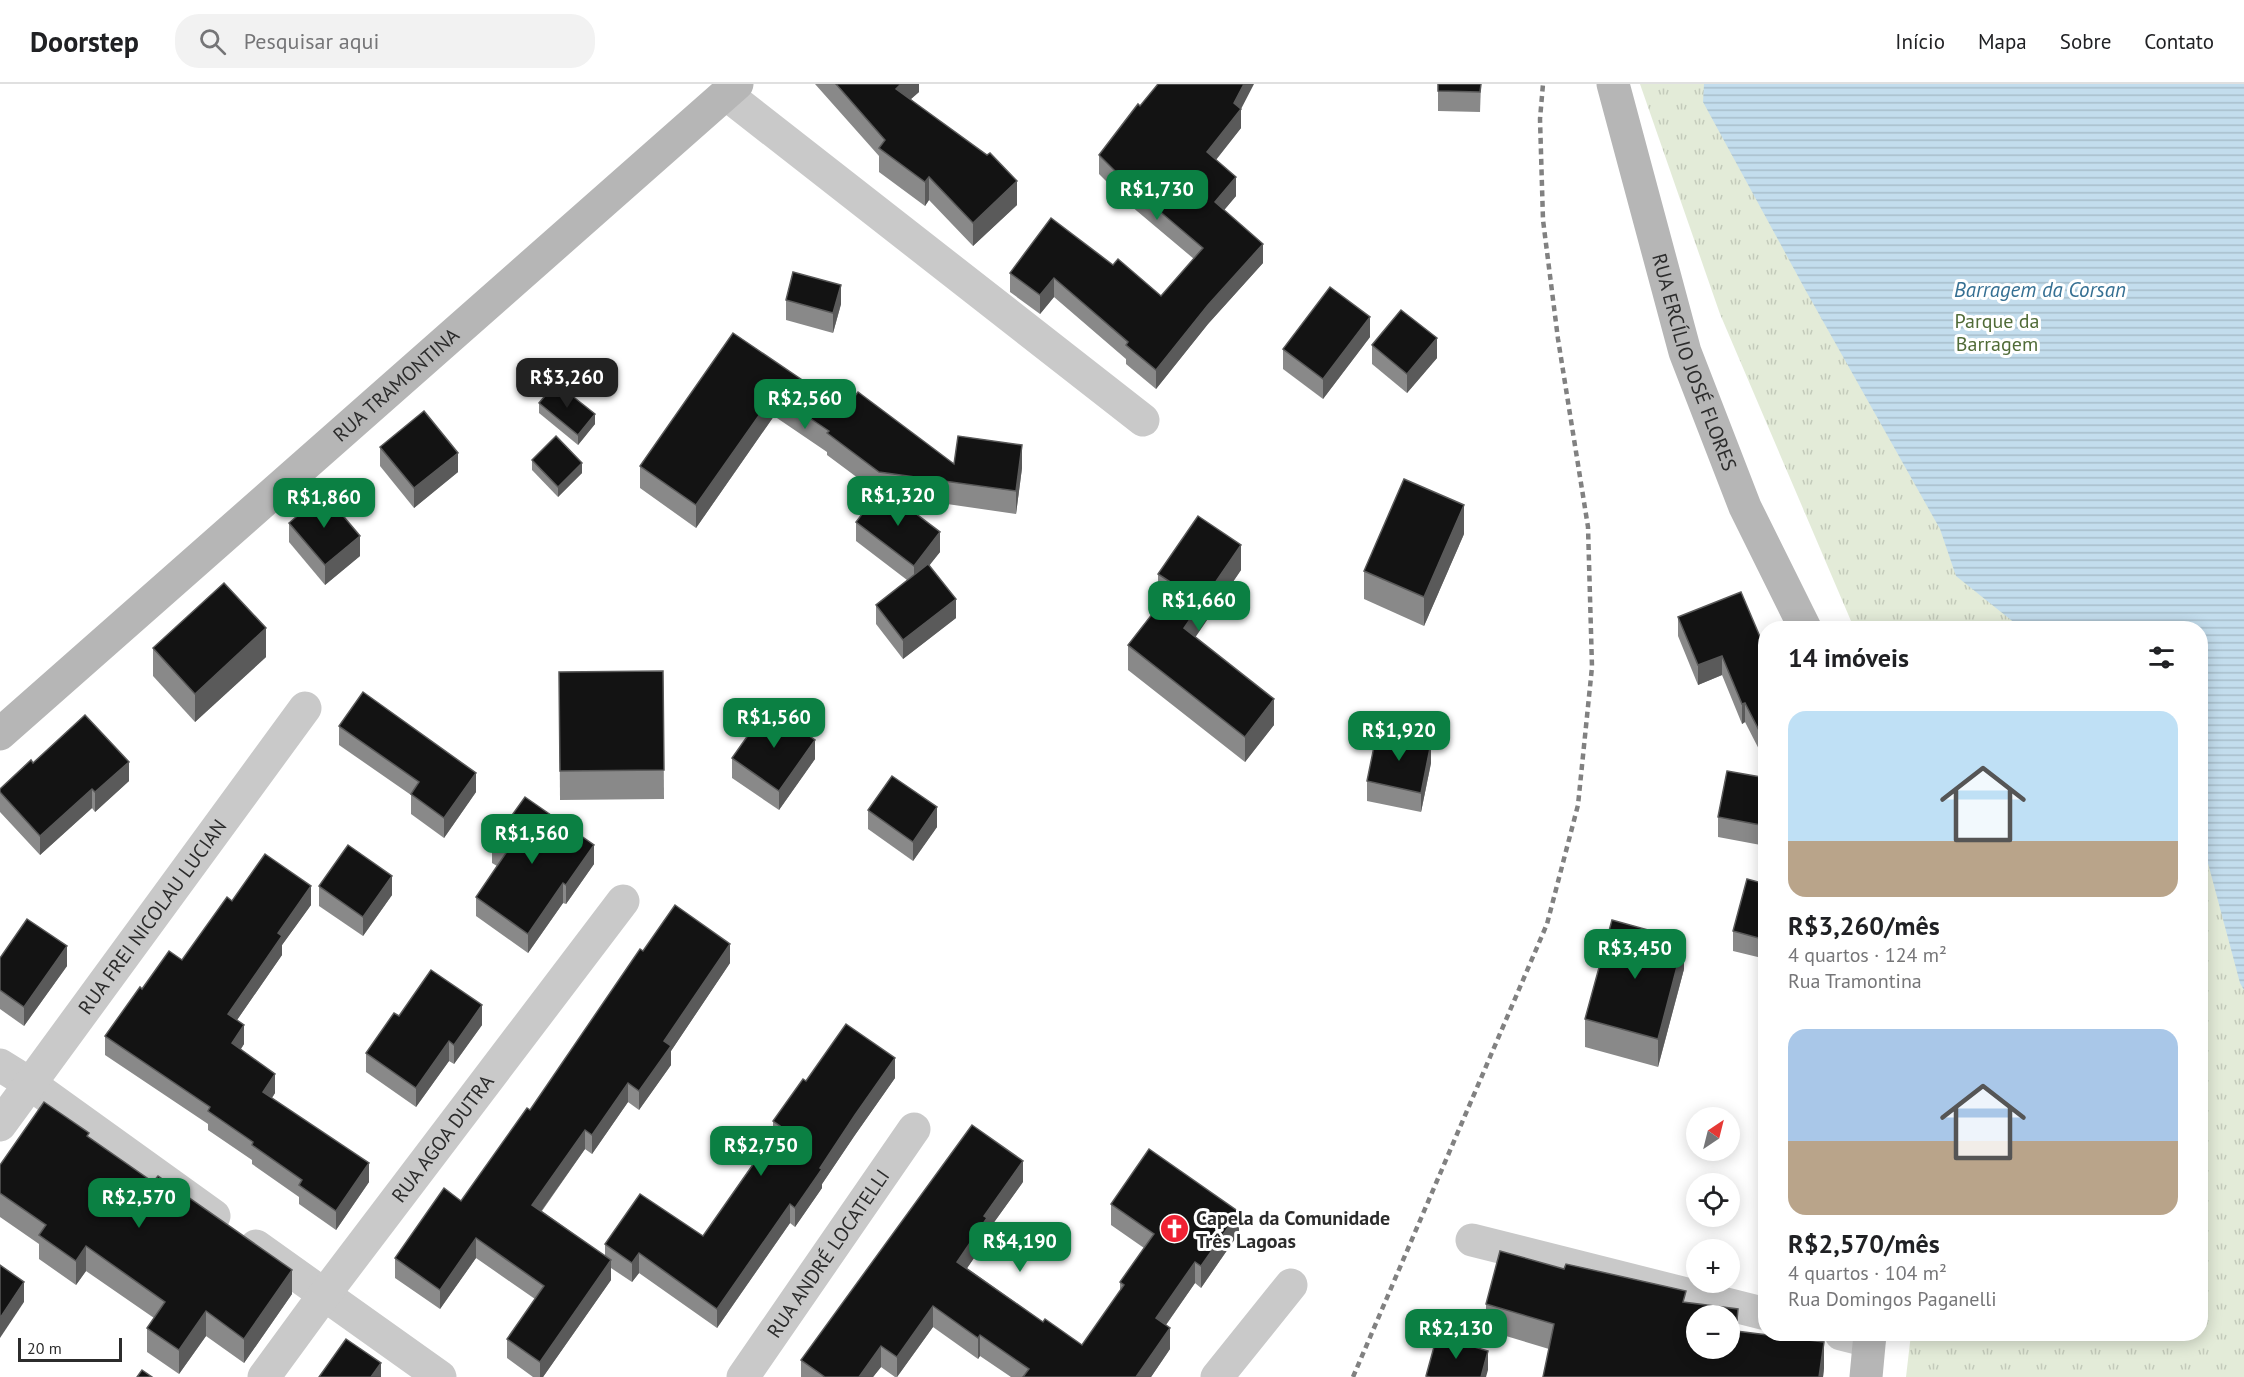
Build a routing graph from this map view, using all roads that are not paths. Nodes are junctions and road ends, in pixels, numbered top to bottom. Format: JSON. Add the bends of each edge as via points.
{"nodes":[{"id":1,"x":1613,"y":84,"type":"edge"},
{"id":2,"x":732,"y":89,"type":"edge"},
{"id":3,"x":1143,"y":420,"type":"dead end"},
{"id":4,"x":1802,"y":621,"type":"edge"},
{"id":5,"x":305,"y":708,"type":"dead end"},
{"id":6,"x":0,"y":734,"type":"edge"},
{"id":7,"x":623,"y":901,"type":"dead end"},
{"id":8,"x":0,"y":1065,"type":"edge"},
{"id":9,"x":29,"y":1083,"type":"junction"},
{"id":10,"x":0,"y":1125,"type":"edge"},
{"id":11,"x":914,"y":1129,"type":"dead end"},
{"id":12,"x":1472,"y":1240,"type":"dead end"},
{"id":13,"x":1291,"y":1285,"type":"dead end"},
{"id":14,"x":324,"y":1295,"type":"junction"},
{"id":15,"x":1758,"y":1312,"type":"edge"},
{"id":16,"x":1861,"y":1341,"type":"edge"},
{"id":17,"x":264,"y":1377,"type":"edge"},
{"id":18,"x":440,"y":1377,"type":"edge"},
{"id":19,"x":743,"y":1377,"type":"edge"},
{"id":20,"x":1217,"y":1377,"type":"edge"},
{"id":21,"x":1866,"y":1377,"type":"edge"}],
"edges":[{"from":1,"to":4,"type":"street","name":"RUA ERCÍLIO JOSÉ FLORES","via":[[1685,352],[1745,507]]},
{"from":2,"to":3,"type":"street"},
{"from":2,"to":6,"type":"street","name":"RUA TRAMONTINA"},
{"from":5,"to":9,"type":"street","name":"RUA FREI NICOLAU LUCIAN"},
{"from":7,"to":14,"type":"street","name":"RUA AGOA DUTRA"},
{"from":8,"to":9,"type":"street"},
{"from":9,"to":10,"type":"street","name":"RUA FREI NICOLAU LUCIAN"},
{"from":9,"to":14,"type":"street"},
{"from":11,"to":19,"type":"street","name":"RUA ANDRÉ LOCATELLI"},
{"from":12,"to":15,"type":"street"},
{"from":13,"to":20,"type":"street"},
{"from":14,"to":17,"type":"street","name":"RUA AGOA DUTRA"},
{"from":14,"to":18,"type":"street"},
{"from":16,"to":21,"type":"street"}]}
